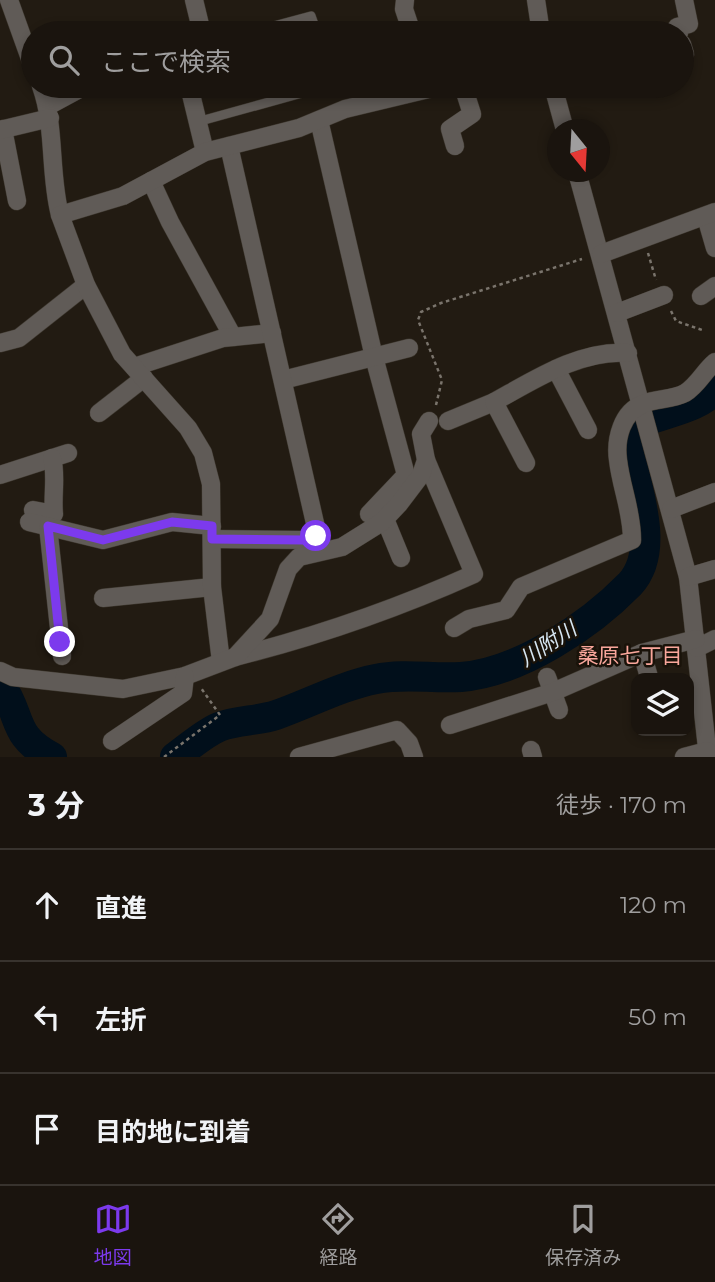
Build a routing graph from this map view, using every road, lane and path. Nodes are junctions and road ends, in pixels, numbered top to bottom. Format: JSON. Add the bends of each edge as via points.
{"nodes":[{"id":1,"x":9,"y":0,"type":"edge"},
{"id":2,"x":194,"y":0,"type":"edge"},
{"id":3,"x":405,"y":0,"type":"edge"},
{"id":4,"x":536,"y":0,"type":"edge"},
{"id":5,"x":684,"y":0,"type":"edge"},
{"id":6,"x":199,"y":21,"type":"edge"},
{"id":7,"x":292,"y":21,"type":"edge"},
{"id":8,"x":313,"y":21,"type":"edge"},
{"id":9,"x":408,"y":21,"type":"edge"},
{"id":10,"x":539,"y":21,"type":"edge"},
{"id":11,"x":688,"y":21,"type":"edge"},
{"id":12,"x":21,"y":34,"type":"edge"},
{"id":13,"x":45,"y":98,"type":"edge"},
{"id":14,"x":68,"y":98,"type":"edge"},
{"id":15,"x":192,"y":98,"type":"edge"},
{"id":16,"x":284,"y":98,"type":"edge"},
{"id":17,"x":391,"y":98,"type":"edge"},
{"id":18,"x":466,"y":98,"type":"edge"},
{"id":19,"x":556,"y":98,"type":"edge"},
{"id":20,"x":49,"y":112,"type":"junction"},
{"id":21,"x":562,"y":119,"type":"edge"},
{"id":22,"x":319,"y":120,"type":"junction"},
{"id":23,"x":197,"y":122,"type":"junction"},
{"id":24,"x":1,"y":130,"type":"edge"},
{"id":25,"x":229,"y":146,"type":"junction"},
{"id":26,"x":455,"y":146,"type":"dead end"},
{"id":27,"x":205,"y":152,"type":"junction"},
{"id":28,"x":151,"y":181,"type":"junction"},
{"id":29,"x":580,"y":182,"type":"edge"},
{"id":30,"x":17,"y":201,"type":"dead end"},
{"id":31,"x":710,"y":214,"type":"edge"},
{"id":32,"x":60,"y":215,"type":"junction"},
{"id":33,"x":715,"y":248,"type":"edge"},
{"id":34,"x":601,"y":254,"type":"junction"},
{"id":35,"x":86,"y":285,"type":"junction"},
{"id":36,"x":664,"y":295,"type":"dead end"},
{"id":37,"x":617,"y":313,"type":"junction"},
{"id":38,"x":272,"y":333,"type":"junction"},
{"id":39,"x":233,"y":337,"type":"junction"},
{"id":40,"x":0,"y":343,"type":"edge"},
{"id":41,"x":409,"y":348,"type":"dead end"},
{"id":42,"x":628,"y":352,"type":"junction"},
{"id":43,"x":374,"y":357,"type":"junction"},
{"id":44,"x":715,"y":362,"type":"edge"},
{"id":45,"x":556,"y":369,"type":"junction"},
{"id":46,"x":139,"y":373,"type":"junction"},
{"id":47,"x":283,"y":380,"type":"junction"},
{"id":48,"x":494,"y":402,"type":"junction"},
{"id":49,"x":642,"y":404,"type":"junction"},
{"id":50,"x":99,"y":413,"type":"dead end"},
{"id":51,"x":429,"y":421,"type":"joint"},
{"id":52,"x":449,"y":421,"type":"dead end"},
{"id":53,"x":588,"y":430,"type":"dead end"},
{"id":54,"x":426,"y":460,"type":"junction"},
{"id":55,"x":526,"y":463,"type":"dead end"},
{"id":56,"x":0,"y":475,"type":"edge"},
{"id":57,"x":715,"y":492,"type":"edge"},
{"id":58,"x":671,"y":509,"type":"junction"},
{"id":59,"x":377,"y":516,"type":"junction"},
{"id":60,"x":48,"y":526,"type":"junction"},
{"id":61,"x":212,"y":532,"type":"junction"},
{"id":62,"x":401,"y":558,"type":"dead end"},
{"id":63,"x":715,"y":569,"type":"edge"},
{"id":64,"x":688,"y":577,"type":"junction"},
{"id":65,"x":212,"y":587,"type":"junction"},
{"id":66,"x":103,"y":598,"type":"dead end"},
{"id":67,"x":454,"y":628,"type":"dead end"},
{"id":68,"x":715,"y":639,"type":"edge"},
{"id":69,"x":696,"y":643,"type":"junction"},
{"id":70,"x":55,"y":647,"type":"dead end"},
{"id":71,"x":642,"y":653,"type":"junction"},
{"id":72,"x":228,"y":660,"type":"junction"},
{"id":73,"x":0,"y":671,"type":"edge"},
{"id":74,"x":648,"y":673,"type":"edge"},
{"id":75,"x":188,"y":675,"type":"junction"},
{"id":76,"x":550,"y":684,"type":"junction"},
{"id":77,"x":559,"y":710,"type":"dead end"},
{"id":78,"x":450,"y":726,"type":"dead end"},
{"id":79,"x":112,"y":741,"type":"dead end"},
{"id":80,"x":709,"y":747,"type":"edge"},
{"id":81,"x":350,"y":750,"type":"edge"},
{"id":82,"x":164,"y":757,"type":"edge"},
{"id":83,"x":299,"y":757,"type":"edge"},
{"id":84,"x":414,"y":757,"type":"edge"},
{"id":85,"x":684,"y":757,"type":"edge"}],
"edges":[{"from":1,"to":12,"type":"street"},
{"from":2,"to":6,"type":"street"},
{"from":3,"to":9,"type":"street"},
{"from":4,"to":10,"type":"street"},
{"from":5,"to":11,"type":"street"},
{"from":7,"to":8,"type":"lane","via":[[311,16]]},
{"from":13,"to":20,"type":"street"},
{"from":14,"to":20,"type":"street"},
{"from":15,"to":23,"type":"street"},
{"from":16,"to":23,"type":"lane"},
{"from":17,"to":22,"type":"street"},
{"from":18,"to":26,"type":"street","via":[[471,114],[450,129]]},
{"from":19,"to":21,"type":"street"},
{"from":20,"to":24,"type":"street"},
{"from":20,"to":32,"type":"street"},
{"from":22,"to":25,"type":"street"},
{"from":22,"to":43,"type":"street"},
{"from":23,"to":27,"type":"street"},
{"from":24,"to":30,"type":"street"},
{"from":25,"to":27,"type":"street"},
{"from":25,"to":38,"type":"street"},
{"from":27,"to":28,"type":"street"},
{"from":28,"to":32,"type":"street","via":[[123,196]]},
{"from":28,"to":39,"type":"street"},
{"from":29,"to":34,"type":"street"},
{"from":31,"to":33,"type":"street"},
{"from":31,"to":34,"type":"street"},
{"from":32,"to":35,"type":"street"},
{"from":34,"to":37,"type":"street"},
{"from":34,"to":51,"type":"path","via":[[421,312],[418,320],[442,380],[441,396]]},
{"from":35,"to":40,"type":"street","via":[[19,338]]},
{"from":35,"to":46,"type":"street","via":[[122,354]]},
{"from":36,"to":37,"type":"street"},
{"from":37,"to":42,"type":"street"},
{"from":38,"to":39,"type":"street"},
{"from":38,"to":47,"type":"street"},
{"from":39,"to":46,"type":"street"},
{"from":41,"to":43,"type":"street"},
{"from":42,"to":45,"type":"street","via":[[611,351]]},
{"from":42,"to":49,"type":"street"},
{"from":43,"to":47,"type":"street"},
{"from":43,"to":59,"type":"street","via":[[406,475]]},
{"from":44,"to":49,"type":"street","via":[[681,395]]},
{"from":45,"to":48,"type":"street"},
{"from":45,"to":53,"type":"street"},
{"from":46,"to":50,"type":"street"},
{"from":46,"to":61,"type":"street","via":[[188,428],[203,453],[211,484]]},
{"from":47,"to":61,"type":"street","via":[[316,536],[305,540]]},
{"from":48,"to":52,"type":"street"},
{"from":48,"to":55,"type":"street"},
{"from":49,"to":58,"type":"street"},
{"from":49,"to":67,"type":"street","via":[[628,415],[617,443],[632,540],[521,587],[506,610],[469,619]]},
{"from":51,"to":54,"type":"street","via":[[421,434]]},
{"from":54,"to":59,"type":"street","via":[[421,475]]},
{"from":54,"to":72,"type":"street","via":[[474,574],[386,612]]},
{"from":56,"to":60,"type":"street","via":[[60,456],[51,491],[54,514],[31,516]]},
{"from":57,"to":58,"type":"street"},
{"from":58,"to":64,"type":"street"},
{"from":59,"to":62,"type":"street"},
{"from":59,"to":72,"type":"street","via":[[342,547],[299,557],[288,569],[270,620]]},
{"from":60,"to":61,"type":"street","via":[[103,540],[172,522]]},
{"from":60,"to":70,"type":"street"},
{"from":61,"to":65,"type":"street"},
{"from":63,"to":64,"type":"street"},
{"from":64,"to":69,"type":"street"},
{"from":65,"to":66,"type":"street"},
{"from":65,"to":72,"type":"street"},
{"from":68,"to":69,"type":"street"},
{"from":69,"to":71,"type":"street"},
{"from":69,"to":80,"type":"street"},
{"from":71,"to":74,"type":"street"},
{"from":71,"to":76,"type":"street"},
{"from":72,"to":75,"type":"street"},
{"from":73,"to":75,"type":"street","via":[[13,677],[122,689]]},
{"from":75,"to":79,"type":"street","via":[[183,693]]},
{"from":75,"to":82,"type":"path","via":[[220,715]]},
{"from":76,"to":77,"type":"street"},
{"from":76,"to":78,"type":"street"},
{"from":80,"to":85,"type":"street"},
{"from":81,"to":83,"type":"street"},
{"from":81,"to":84,"type":"street","via":[[397,730]]}]}
